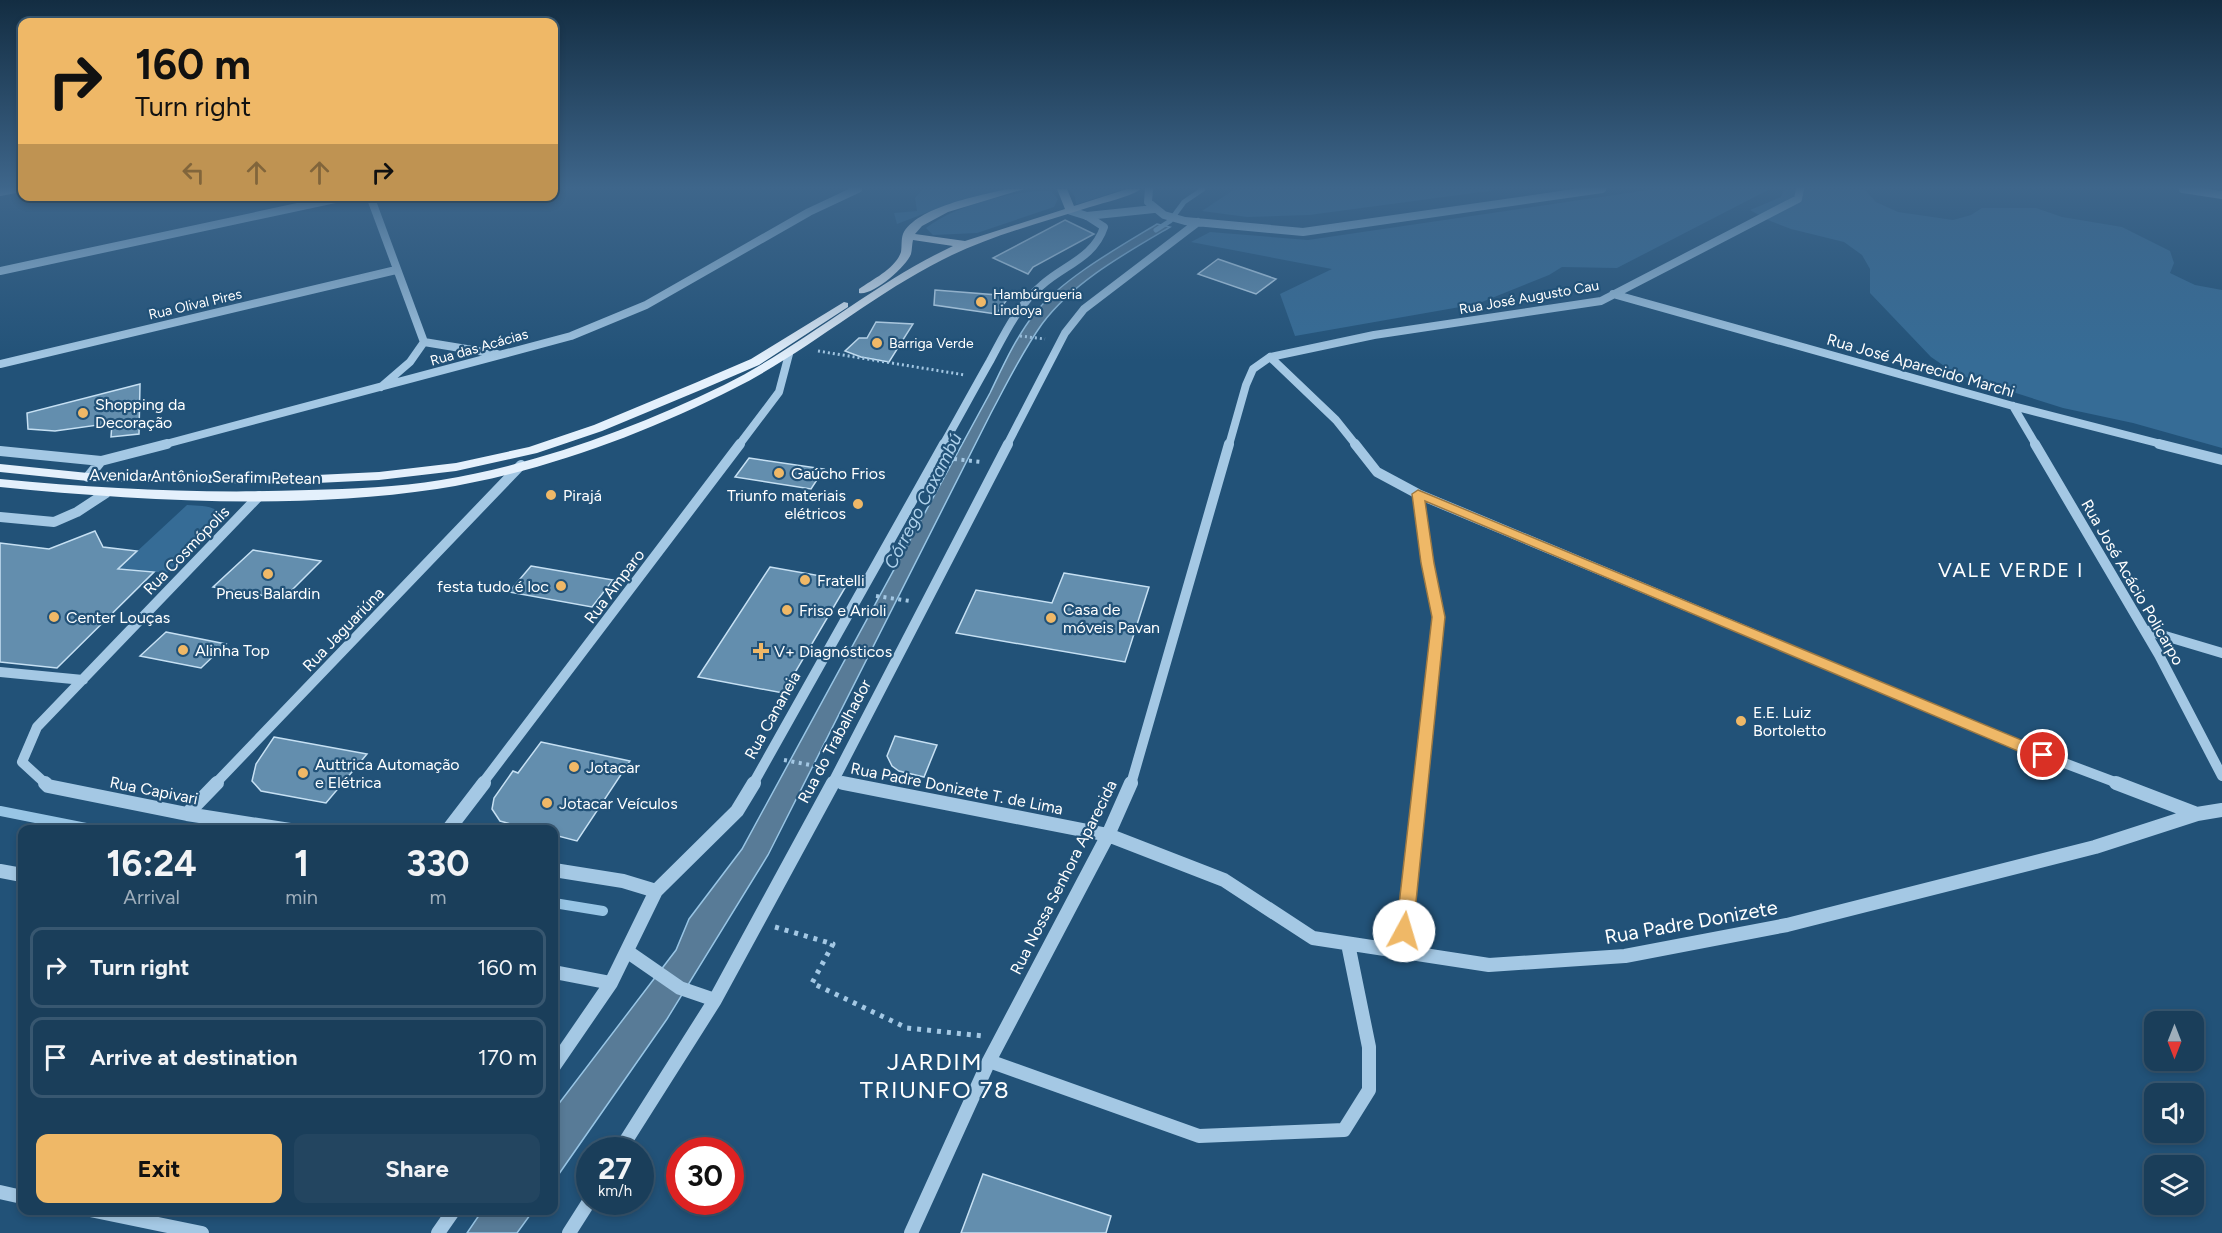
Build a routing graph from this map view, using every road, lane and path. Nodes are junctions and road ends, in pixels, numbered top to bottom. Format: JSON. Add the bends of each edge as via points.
{"nodes":[{"id":1,"x":114,"y":247,"type":"edge"},
{"id":2,"x":388,"y":247,"type":"edge"},
{"id":3,"x":748,"y":247,"type":"edge"},
{"id":4,"x":907,"y":247,"type":"edge"},
{"id":5,"x":961,"y":247,"type":"edge"},
{"id":6,"x":1093,"y":247,"type":"edge"},
{"id":7,"x":1166,"y":247,"type":"edge"},
{"id":8,"x":1705,"y":247,"type":"edge"},
{"id":9,"x":396,"y":270,"type":"junction"},
{"id":10,"x":0,"y":271,"type":"edge"},
{"id":11,"x":1613,"y":294,"type":"junction"},
{"id":12,"x":1026,"y":337,"type":"dead end"},
{"id":13,"x":1050,"y":340,"type":"dead end"},
{"id":14,"x":423,"y":342,"type":"junction"},
{"id":15,"x":794,"y":351,"type":"junction"},
{"id":16,"x":503,"y":355,"type":"junction"},
{"id":17,"x":1270,"y":357,"type":"junction"},
{"id":18,"x":0,"y":364,"type":"edge"},
{"id":19,"x":980,"y":377,"type":"junction"},
{"id":20,"x":378,"y":389,"type":"junction"},
{"id":21,"x":2013,"y":406,"type":"junction"},
{"id":22,"x":0,"y":451,"type":"edge"},
{"id":23,"x":960,"y":459,"type":"dead end"},
{"id":24,"x":2222,"y":460,"type":"edge"},
{"id":25,"x":101,"y":461,"type":"junction"},
{"id":26,"x":988,"y":463,"type":"dead end"},
{"id":27,"x":521,"y":465,"type":"junction"},
{"id":28,"x":0,"y":468,"type":"edge"},
{"id":29,"x":88,"y":477,"type":"junction"},
{"id":30,"x":0,"y":483,"type":"edge"},
{"id":31,"x":106,"y":493,"type":"junction"},
{"id":32,"x":1418,"y":494,"type":"junction"},
{"id":33,"x":259,"y":496,"type":"junction"},
{"id":34,"x":0,"y":517,"type":"edge"},
{"id":35,"x":886,"y":597,"type":"dead end"},
{"id":36,"x":916,"y":602,"type":"dead end"},
{"id":37,"x":2145,"y":630,"type":"junction"},
{"id":38,"x":2222,"y":653,"type":"edge"},
{"id":39,"x":0,"y":672,"type":"edge"},
{"id":40,"x":83,"y":680,"type":"junction"},
{"id":41,"x":22,"y":762,"type":"joint"},
{"id":42,"x":797,"y":763,"type":"dead end"},
{"id":43,"x":833,"y":775,"type":"junction"},
{"id":44,"x":2222,"y":776,"type":"edge"},
{"id":45,"x":2222,"y":810,"type":"edge"},
{"id":46,"x":187,"y":814,"type":"junction"},
{"id":47,"x":2198,"y":814,"type":"junction"},
{"id":48,"x":258,"y":825,"type":"edge"},
{"id":49,"x":452,"y":825,"type":"edge"},
{"id":50,"x":1108,"y":835,"type":"junction"},
{"id":51,"x":0,"y":871,"type":"edge"},
{"id":52,"x":558,"y":871,"type":"edge"},
{"id":53,"x":18,"y":874,"type":"edge"},
{"id":54,"x":656,"y":891,"type":"junction"},
{"id":55,"x":757,"y":922,"type":"junction"},
{"id":56,"x":1348,"y":944,"type":"junction"},
{"id":57,"x":628,"y":952,"type":"junction"},
{"id":58,"x":1402,"y":953,"type":"junction"},
{"id":59,"x":558,"y":973,"type":"edge"},
{"id":60,"x":611,"y":983,"type":"junction"},
{"id":61,"x":715,"y":1000,"type":"junction"},
{"id":62,"x":1001,"y":1038,"type":"junction"},
{"id":63,"x":558,"y":1060,"type":"edge"},
{"id":64,"x":989,"y":1061,"type":"junction"},
{"id":65,"x":628,"y":1137,"type":"edge"},
{"id":66,"x":0,"y":1192,"type":"edge"},
{"id":67,"x":18,"y":1196,"type":"edge"},
{"id":68,"x":114,"y":1215,"type":"edge"},
{"id":69,"x":451,"y":1215,"type":"edge"},
{"id":70,"x":580,"y":1215,"type":"edge"},
{"id":71,"x":201,"y":1233,"type":"edge"},
{"id":72,"x":438,"y":1233,"type":"edge"},
{"id":73,"x":569,"y":1233,"type":"edge"},
{"id":74,"x":911,"y":1233,"type":"edge"}],
"edges":[{"from":1,"to":10,"type":"street"},
{"from":2,"to":9,"type":"street"},
{"from":3,"to":16,"type":"street","name":"Rua das Acácias","via":[[646,305],[572,336]]},
{"from":4,"to":29,"type":"main road","name":"Avenida Antônio Serafim Petean","via":[[898,265],[755,362],[598,428],[532,450],[456,467],[380,476],[296,480]]},
{"from":5,"to":15,"type":"main road","name":"Avenida Antônio Serafim Petean","via":[[912,271]]},
{"from":6,"to":19,"type":"street","name":"Rua Cananeia","via":[[1035,291],[1009,326]]},
{"from":7,"to":43,"type":"street","name":"Rua do Trabalhador","via":[[1084,309],[1065,333]]},
{"from":8,"to":11,"type":"street","name":"Rua José Augusto Cau"},
{"from":9,"to":14,"type":"street"},
{"from":9,"to":18,"type":"street","name":"Rua Olival Pires"},
{"from":11,"to":17,"type":"street","name":"Rua José Augusto Cau","via":[[1601,301],[1374,335]]},
{"from":11,"to":21,"type":"street","name":"Rua José Aparecido Marchi"},
{"from":12,"to":13,"type":"path"},
{"from":14,"to":16,"type":"street"},
{"from":14,"to":20,"type":"street","via":[[410,362]]},
{"from":15,"to":19,"type":"path"},
{"from":15,"to":27,"type":"main road","name":"Avenida Antônio Serafim Petean","via":[[710,395],[611,438]]},
{"from":15,"to":49,"type":"street","name":"Rua Amparo","via":[[779,392]]},
{"from":16,"to":20,"type":"street","name":"Rua das Acácias"},
{"from":17,"to":32,"type":"street","via":[[1336,420],[1377,472]]},
{"from":17,"to":50,"type":"street","name":"Rua Nossa Senhora Aparecida","via":[[1253,369],[1246,385],[1133,779]]},
{"from":19,"to":54,"type":"street","name":"Rua Cananeia","via":[[737,811]]},
{"from":20,"to":25,"type":"street","name":"Rua das Acácias"},
{"from":21,"to":24,"type":"street","name":"Rua José Aparecido Marchi"},
{"from":21,"to":37,"type":"street","name":"Rua José Acácio Policarpo"},
{"from":22,"to":25,"type":"street","name":"Avenida Antônio Serafim Petean"},
{"from":23,"to":26,"type":"path"},
{"from":25,"to":29,"type":"street"},
{"from":27,"to":33,"type":"main road","name":"Avenida Antônio Serafim Petean","via":[[456,481],[385,491]]},
{"from":27,"to":46,"type":"street","name":"Rua Jaguariúna"},
{"from":28,"to":29,"type":"main road","name":"Avenida Antônio Serafim Petean"},
{"from":30,"to":31,"type":"main road","name":"Avenida Antônio Serafim Petean"},
{"from":31,"to":33,"type":"main road","name":"Avenida Antônio Serafim Petean"},
{"from":31,"to":34,"type":"street","via":[[54,522]]},
{"from":32,"to":47,"type":"street","via":[[2043,755]]},
{"from":32,"to":58,"type":"street","via":[[1438,617]]},
{"from":33,"to":40,"type":"street","name":"Rua Cosmópolis"},
{"from":35,"to":36,"type":"path"},
{"from":37,"to":38,"type":"street"},
{"from":37,"to":44,"type":"street","name":"Rua José Acácio Policarpo"},
{"from":39,"to":40,"type":"street"},
{"from":40,"to":41,"type":"street","name":"Rua Cosmópolis","via":[[37,727]]},
{"from":41,"to":46,"type":"street","name":"Rua Capivari","via":[[48,786]]},
{"from":42,"to":43,"type":"path"},
{"from":43,"to":50,"type":"street","name":"Rua Padre Donizete T. de Lima"},
{"from":43,"to":55,"type":"street","name":"Rua do Trabalhador"},
{"from":45,"to":47,"type":"street","name":"Rua Padre Donizete"},
{"from":46,"to":48,"type":"street","name":"Rua Capivari"},
{"from":47,"to":58,"type":"street","name":"Rua Padre Donizete","via":[[2095,847],[1787,924],[1625,956],[1489,965]]},
{"from":50,"to":56,"type":"street","name":"Rua Padre Donizete","via":[[1224,879],[1313,938]]},
{"from":50,"to":62,"type":"street","name":"Rua Nossa Senhora Aparecida"},
{"from":51,"to":53,"type":"street"},
{"from":52,"to":54,"type":"street","via":[[623,881]]},
{"from":54,"to":57,"type":"street","name":"Rua Cananeia"},
{"from":55,"to":61,"type":"street","name":"Rua do Trabalhador"},
{"from":55,"to":62,"type":"path","via":[[833,944],[812,983],[896,1023],[907,1028]]},
{"from":56,"to":58,"type":"street","name":"Rua Padre Donizete"},
{"from":56,"to":64,"type":"street","via":[[1369,1047],[1369,1090],[1344,1130],[1199,1136]]},
{"from":57,"to":60,"type":"street","name":"Rua Cananeia"},
{"from":57,"to":61,"type":"street","via":[[660,976],[705,999]]},
{"from":59,"to":60,"type":"street"},
{"from":60,"to":63,"type":"street","name":"Rua Cananeia"},
{"from":61,"to":65,"type":"street","name":"Rua do Trabalhador"},
{"from":62,"to":64,"type":"street","name":"Rua Nossa Senhora Aparecida"},
{"from":64,"to":74,"type":"street","name":"Rua Nossa Senhora Aparecida"},
{"from":66,"to":67,"type":"street"},
{"from":68,"to":71,"type":"street"},
{"from":69,"to":72,"type":"street"},
{"from":70,"to":73,"type":"street"}]}
